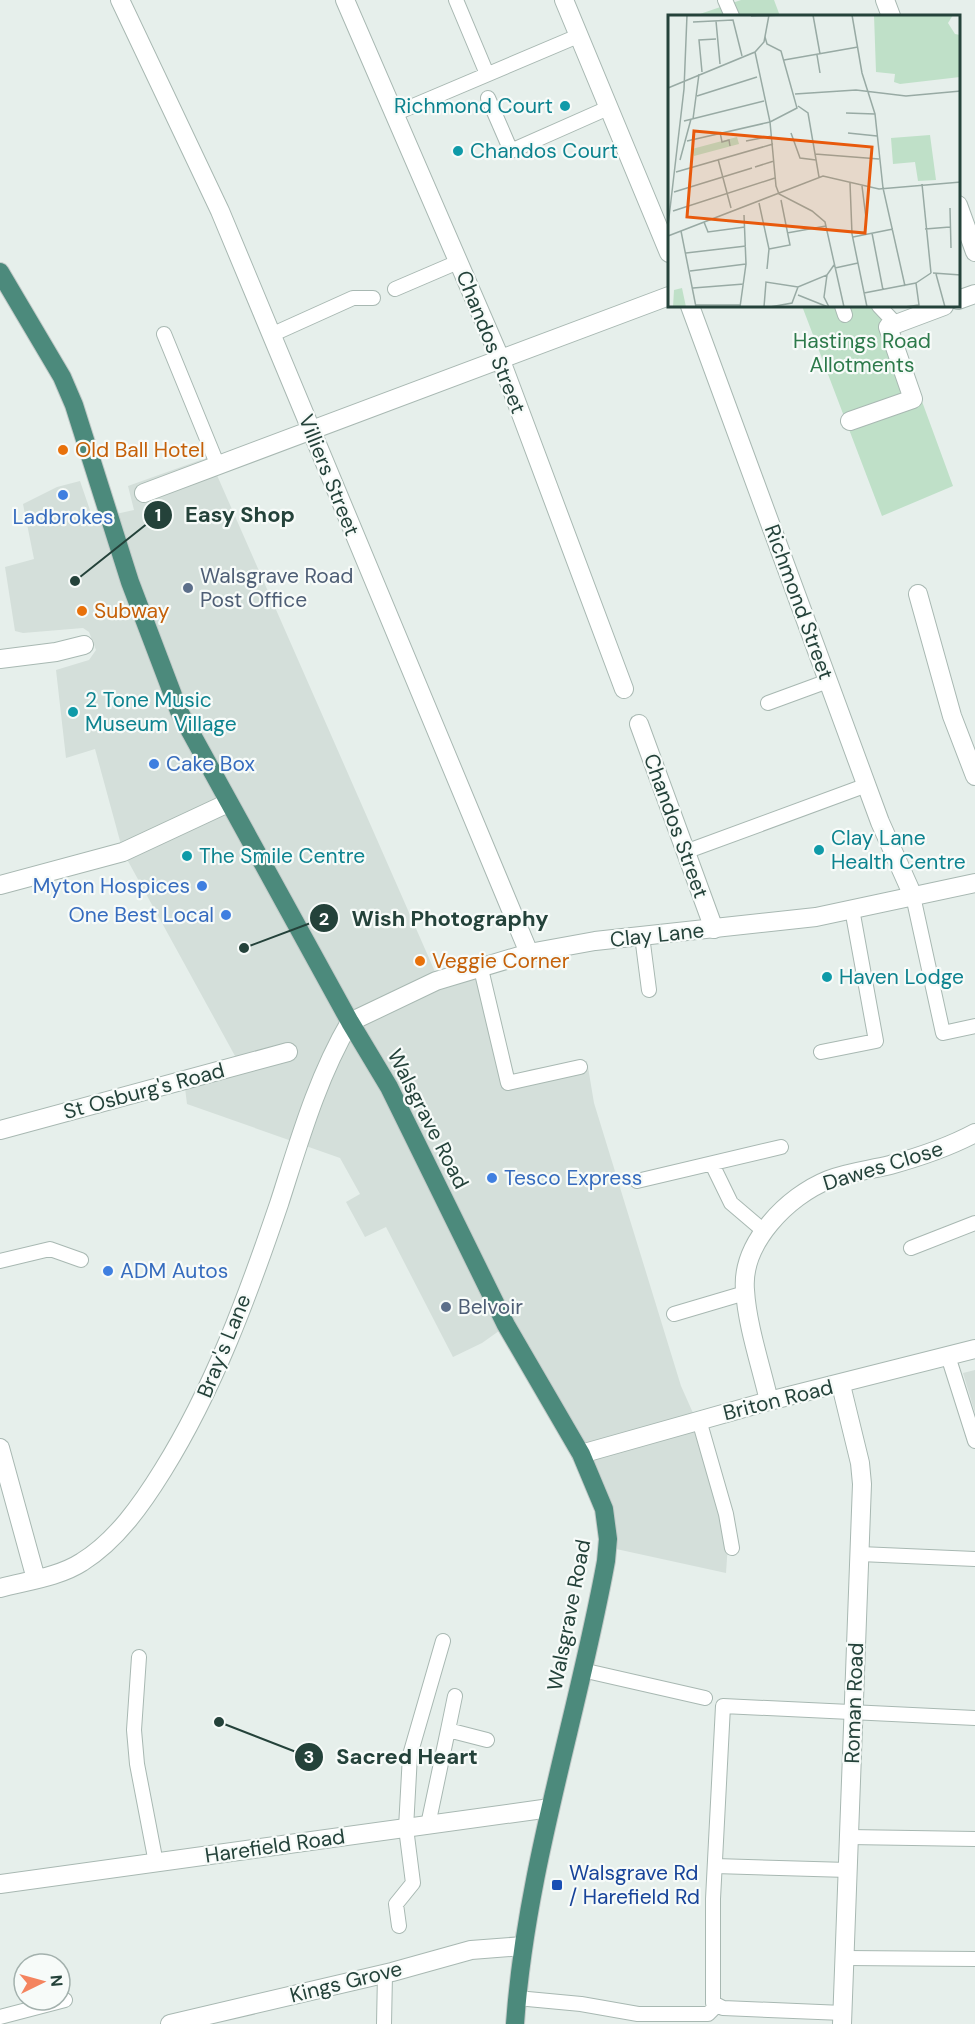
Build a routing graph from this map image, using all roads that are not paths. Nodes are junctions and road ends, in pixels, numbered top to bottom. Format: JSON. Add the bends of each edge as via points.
{"nodes":[{"id":1,"x":120,"y":0,"type":"edge"},
{"id":2,"x":345,"y":0,"type":"edge"},
{"id":3,"x":456,"y":0,"type":"edge"},
{"id":4,"x":564,"y":0,"type":"edge"},
{"id":5,"x":725,"y":0,"type":"edge"},
{"id":6,"x":885,"y":0,"type":"edge"},
{"id":7,"x":732,"y":15,"type":"edge"},
{"id":8,"x":891,"y":15,"type":"edge"},
{"id":9,"x":578,"y":36,"type":"junction"},
{"id":10,"x":487,"y":74,"type":"junction"},
{"id":11,"x":488,"y":98,"type":"dead end"},
{"id":12,"x":609,"y":108,"type":"junction"},
{"id":13,"x":394,"y":114,"type":"junction"},
{"id":14,"x":960,"y":211,"type":"edge"},
{"id":15,"x":668,"y":251,"type":"edge"},
{"id":16,"x":975,"y":252,"type":"edge"},
{"id":17,"x":458,"y":262,"type":"junction"},
{"id":18,"x":0,"y":272,"type":"edge"},
{"id":19,"x":395,"y":289,"type":"dead end"},
{"id":20,"x":975,"y":294,"type":"edge"},
{"id":21,"x":668,"y":296,"type":"edge"},
{"id":22,"x":373,"y":298,"type":"dead end"},
{"id":23,"x":960,"y":299,"type":"edge"},
{"id":24,"x":691,"y":308,"type":"edge"},
{"id":25,"x":881,"y":308,"type":"edge"},
{"id":26,"x":939,"y":308,"type":"edge"},
{"id":27,"x":896,"y":324,"type":"junction"},
{"id":28,"x":164,"y":333,"type":"dead end"},
{"id":29,"x":271,"y":335,"type":"junction"},
{"id":30,"x":500,"y":358,"type":"junction"},
{"id":31,"x":850,"y":421,"type":"dead end"},
{"id":32,"x":311,"y":431,"type":"junction"},
{"id":33,"x":218,"y":466,"type":"junction"},
{"id":34,"x":144,"y":493,"type":"dead end"},
{"id":35,"x":918,"y":594,"type":"dead end"},
{"id":36,"x":84,"y":645,"type":"dead end"},
{"id":37,"x":0,"y":659,"type":"edge"},
{"id":38,"x":828,"y":681,"type":"junction"},
{"id":39,"x":624,"y":689,"type":"dead end"},
{"id":40,"x":768,"y":703,"type":"dead end"},
{"id":41,"x":639,"y":724,"type":"dead end"},
{"id":42,"x":975,"y":776,"type":"edge"},
{"id":43,"x":867,"y":785,"type":"junction"},
{"id":44,"x":228,"y":803,"type":"junction"},
{"id":45,"x":686,"y":852,"type":"junction"},
{"id":46,"x":975,"y":883,"type":"edge"},
{"id":47,"x":0,"y":885,"type":"edge"},
{"id":48,"x":912,"y":896,"type":"junction"},
{"id":49,"x":852,"y":909,"type":"junction"},
{"id":50,"x":714,"y":929,"type":"junction"},
{"id":51,"x":642,"y":936,"type":"junction"},
{"id":52,"x":529,"y":953,"type":"junction"},
{"id":53,"x":481,"y":969,"type":"junction"},
{"id":54,"x":649,"y":990,"type":"dead end"},
{"id":55,"x":350,"y":1022,"type":"junction"},
{"id":56,"x":975,"y":1026,"type":"edge"},
{"id":57,"x":288,"y":1052,"type":"dead end"},
{"id":58,"x":821,"y":1052,"type":"dead end"},
{"id":59,"x":580,"y":1067,"type":"dead end"},
{"id":60,"x":0,"y":1130,"type":"edge"},
{"id":61,"x":975,"y":1133,"type":"edge"},
{"id":62,"x":781,"y":1147,"type":"dead end"},
{"id":63,"x":712,"y":1164,"type":"junction"},
{"id":64,"x":637,"y":1181,"type":"dead end"},
{"id":65,"x":975,"y":1223,"type":"edge"},
{"id":66,"x":765,"y":1232,"type":"junction"},
{"id":67,"x":911,"y":1248,"type":"dead end"},
{"id":68,"x":81,"y":1260,"type":"dead end"},
{"id":69,"x":0,"y":1261,"type":"edge"},
{"id":70,"x":745,"y":1293,"type":"junction"},
{"id":71,"x":674,"y":1314,"type":"dead end"},
{"id":72,"x":975,"y":1349,"type":"edge"},
{"id":73,"x":948,"y":1356,"type":"junction"},
{"id":74,"x":841,"y":1385,"type":"junction"},
{"id":75,"x":769,"y":1401,"type":"junction"},
{"id":76,"x":699,"y":1420,"type":"junction"},
{"id":77,"x":975,"y":1441,"type":"edge"},
{"id":78,"x":0,"y":1448,"type":"edge"},
{"id":79,"x":581,"y":1454,"type":"junction"},
{"id":80,"x":732,"y":1548,"type":"dead end"},
{"id":81,"x":860,"y":1554,"type":"junction"},
{"id":82,"x":975,"y":1558,"type":"edge"},
{"id":83,"x":36,"y":1579,"type":"junction"},
{"id":84,"x":0,"y":1588,"type":"edge"},
{"id":85,"x":443,"y":1641,"type":"dead end"},
{"id":86,"x":139,"y":1657,"type":"dead end"},
{"id":87,"x":582,"y":1670,"type":"junction"},
{"id":88,"x":454,"y":1696,"type":"dead end"},
{"id":89,"x":705,"y":1698,"type":"dead end"},
{"id":90,"x":854,"y":1713,"type":"junction"},
{"id":91,"x":975,"y":1718,"type":"edge"},
{"id":92,"x":448,"y":1730,"type":"junction"},
{"id":93,"x":487,"y":1740,"type":"dead end"},
{"id":94,"x":550,"y":1808,"type":"junction"},
{"id":95,"x":428,"y":1825,"type":"junction"},
{"id":96,"x":406,"y":1828,"type":"junction"},
{"id":97,"x":849,"y":1837,"type":"junction"},
{"id":98,"x":975,"y":1839,"type":"edge"},
{"id":99,"x":156,"y":1863,"type":"junction"},
{"id":100,"x":715,"y":1866,"type":"junction"},
{"id":101,"x":848,"y":1870,"type":"junction"},
{"id":102,"x":0,"y":1884,"type":"edge"},
{"id":103,"x":399,"y":1926,"type":"dead end"},
{"id":104,"x":524,"y":1946,"type":"junction"},
{"id":105,"x":844,"y":1958,"type":"junction"},
{"id":106,"x":975,"y":1959,"type":"edge"},
{"id":107,"x":385,"y":1974,"type":"junction"},
{"id":108,"x":516,"y":1998,"type":"junction"},
{"id":109,"x":716,"y":2006,"type":"junction"},
{"id":110,"x":22,"y":2012,"type":"edge"},
{"id":111,"x":0,"y":2018,"type":"edge"},
{"id":112,"x":842,"y":2018,"type":"edge"},
{"id":113,"x":641,"y":2019,"type":"edge"},
{"id":114,"x":170,"y":2024,"type":"edge"},
{"id":115,"x":384,"y":2024,"type":"edge"},
{"id":116,"x":514,"y":2024,"type":"edge"}],
"edges":[{"from":1,"to":29,"type":"street","name":"Villiers Street","via":[[220,211]]},
{"from":2,"to":13,"type":"street","name":"Chandos Street"},
{"from":3,"to":10,"type":"lane"},
{"from":4,"to":9,"type":"street"},
{"from":5,"to":7,"type":"lane"},
{"from":6,"to":8,"type":"street"},
{"from":9,"to":10,"type":"lane"},
{"from":9,"to":12,"type":"street"},
{"from":10,"to":13,"type":"lane"},
{"from":11,"to":12,"type":"lane","via":[[511,151]]},
{"from":12,"to":15,"type":"street"},
{"from":13,"to":17,"type":"street","name":"Chandos Street"},
{"from":14,"to":16,"type":"street"},
{"from":17,"to":19,"type":"lane"},
{"from":17,"to":30,"type":"street","name":"Chandos Street"},
{"from":18,"to":44,"type":"highway","name":"Walsgrave Road","via":[[62,377],[130,582],[175,700]]},
{"from":20,"to":23,"type":"street"},
{"from":21,"to":30,"type":"street"},
{"from":22,"to":29,"type":"lane","via":[[353,298]]},
{"from":24,"to":38,"type":"street","name":"Richmond Street"},
{"from":25,"to":27,"type":"lane"},
{"from":26,"to":27,"type":"street"},
{"from":27,"to":31,"type":"street","via":[[888,327],[913,399]]},
{"from":28,"to":33,"type":"lane"},
{"from":29,"to":32,"type":"street","name":"Villiers Street"},
{"from":30,"to":32,"type":"street"},
{"from":30,"to":39,"type":"street","name":"Chandos Street"},
{"from":32,"to":33,"type":"street"},
{"from":32,"to":52,"type":"street","name":"Villiers Street"},
{"from":33,"to":34,"type":"street"},
{"from":35,"to":42,"type":"street","via":[[952,716]]},
{"from":36,"to":37,"type":"street"},
{"from":38,"to":40,"type":"lane"},
{"from":38,"to":43,"type":"street","name":"Richmond Street"},
{"from":41,"to":45,"type":"street","name":"Chandos Street"},
{"from":43,"to":45,"type":"lane"},
{"from":43,"to":48,"type":"street","name":"Richmond Street"},
{"from":44,"to":47,"type":"street","via":[[123,852]]},
{"from":44,"to":55,"type":"highway","name":"Walsgrave Road"},
{"from":45,"to":50,"type":"street","name":"Chandos Street"},
{"from":46,"to":48,"type":"street","name":"Clay Lane"},
{"from":48,"to":49,"type":"street","name":"Clay Lane"},
{"from":48,"to":56,"type":"lane","via":[[943,1033]]},
{"from":49,"to":50,"type":"street","name":"Clay Lane"},
{"from":49,"to":58,"type":"lane","via":[[876,1041]]},
{"from":50,"to":51,"type":"street","name":"Clay Lane"},
{"from":51,"to":52,"type":"street","name":"Clay Lane"},
{"from":51,"to":54,"type":"lane"},
{"from":52,"to":53,"type":"street","name":"Clay Lane"},
{"from":53,"to":55,"type":"street","name":"Clay Lane","via":[[436,981]]},
{"from":53,"to":59,"type":"lane","via":[[508,1083]]},
{"from":55,"to":79,"type":"highway","name":"Walsgrave Road","via":[[389,1087],[506,1325]]},
{"from":55,"to":83,"type":"street","name":"Bray's Lane","via":[[329,1057],[218,1365],[177,1447],[148,1493],[105,1546],[80,1563]]},
{"from":57,"to":60,"type":"street","name":"St Osburg's Road"},
{"from":61,"to":66,"type":"street","name":"Dawes Close","via":[[900,1162],[825,1181],[776,1217]]},
{"from":62,"to":63,"type":"lane"},
{"from":63,"to":64,"type":"lane"},
{"from":63,"to":66,"type":"lane","via":[[731,1203]]},
{"from":65,"to":67,"type":"lane"},
{"from":66,"to":70,"type":"street","name":"Dawes Close","via":[[748,1265]]},
{"from":68,"to":69,"type":"lane","via":[[50,1249]]},
{"from":70,"to":71,"type":"lane"},
{"from":70,"to":75,"type":"street","name":"Dawes Close"},
{"from":72,"to":73,"type":"street","name":"Briton Road"},
{"from":73,"to":74,"type":"street","name":"Briton Road"},
{"from":73,"to":77,"type":"lane"},
{"from":74,"to":75,"type":"street","name":"Briton Road"},
{"from":74,"to":81,"type":"street","name":"Roman Road","via":[[860,1463]]},
{"from":75,"to":76,"type":"street","name":"Briton Road"},
{"from":76,"to":79,"type":"street","name":"Briton Road"},
{"from":76,"to":80,"type":"lane"},
{"from":78,"to":83,"type":"street"},
{"from":79,"to":87,"type":"highway","name":"Walsgrave Road","via":[[601,1500],[608,1539]]},
{"from":81,"to":82,"type":"lane"},
{"from":81,"to":90,"type":"street","name":"Roman Road"},
{"from":83,"to":84,"type":"street","name":"Bray's Lane"},
{"from":85,"to":96,"type":"lane","via":[[410,1755]]},
{"from":86,"to":99,"type":"lane","via":[[134,1730]]},
{"from":87,"to":89,"type":"lane"},
{"from":87,"to":94,"type":"highway","name":"Walsgrave Road"},
{"from":88,"to":92,"type":"lane"},
{"from":90,"to":91,"type":"lane"},
{"from":90,"to":97,"type":"street","name":"Roman Road"},
{"from":90,"to":100,"type":"lane","via":[[723,1706]]},
{"from":92,"to":93,"type":"lane"},
{"from":92,"to":95,"type":"lane"},
{"from":94,"to":95,"type":"street","name":"Harefield Road"},
{"from":94,"to":104,"type":"highway","name":"Walsgrave Road"},
{"from":95,"to":96,"type":"street","name":"Harefield Road"},
{"from":96,"to":99,"type":"street","name":"Harefield Road"},
{"from":96,"to":103,"type":"lane","via":[[413,1883],[396,1904]]},
{"from":97,"to":98,"type":"lane"},
{"from":97,"to":101,"type":"street","name":"Roman Road"},
{"from":99,"to":102,"type":"street","name":"Harefield Road"},
{"from":100,"to":101,"type":"lane"},
{"from":100,"to":109,"type":"lane","via":[[712,1997]]},
{"from":101,"to":105,"type":"street","name":"Roman Road"},
{"from":104,"to":107,"type":"street","name":"Kings Grove","via":[[471,1950]]},
{"from":104,"to":108,"type":"highway","name":"Walsgrave Road"},
{"from":105,"to":106,"type":"lane"},
{"from":105,"to":112,"type":"street","name":"Roman Road"},
{"from":107,"to":114,"type":"street","name":"Kings Grove"},
{"from":107,"to":115,"type":"lane"},
{"from":108,"to":113,"type":"lane"},
{"from":108,"to":116,"type":"highway","name":"Walsgrave Road"},
{"from":109,"to":112,"type":"lane"},
{"from":109,"to":113,"type":"lane","via":[[708,2014]]},
{"from":110,"to":111,"type":"lane"}]}
